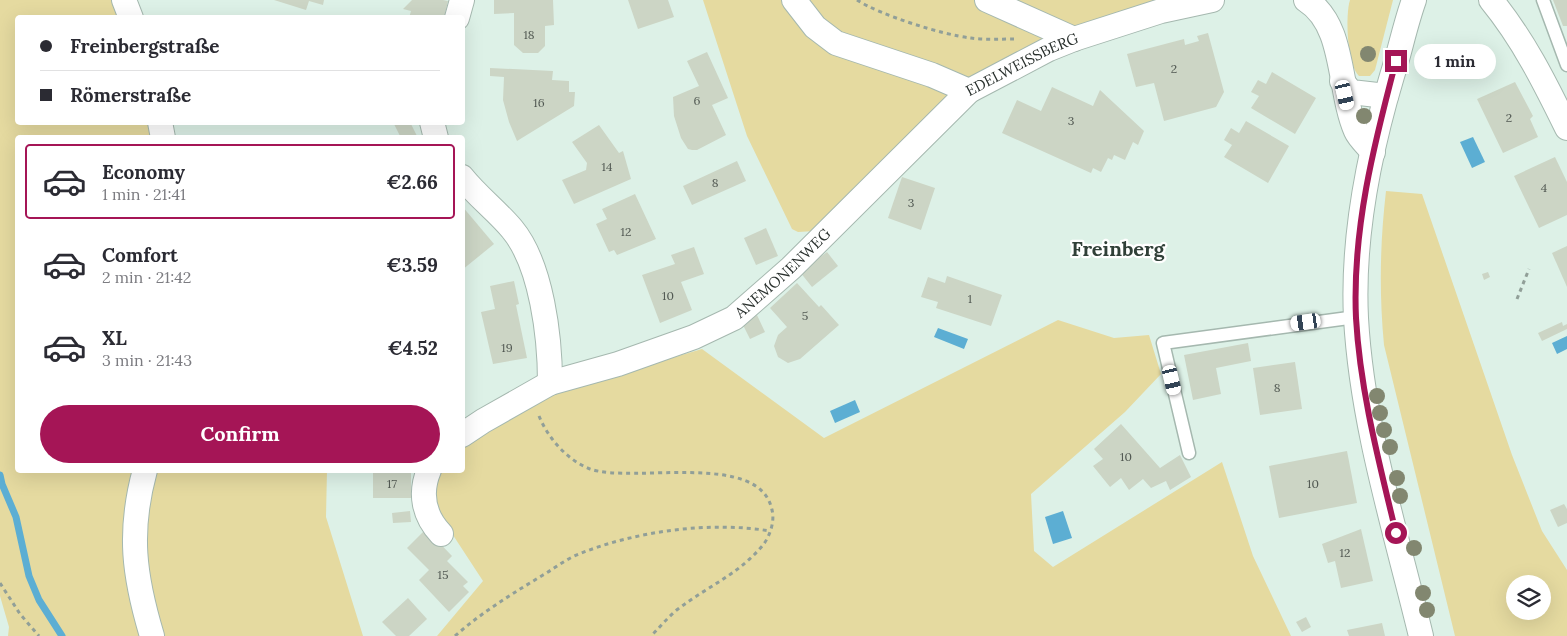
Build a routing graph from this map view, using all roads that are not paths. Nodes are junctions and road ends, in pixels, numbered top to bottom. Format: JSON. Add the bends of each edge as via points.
{"nodes":[{"id":1,"x":124,"y":0,"type":"edge"},
{"id":2,"x":462,"y":0,"type":"edge"},
{"id":3,"x":794,"y":0,"type":"edge"},
{"id":4,"x":987,"y":0,"type":"edge"},
{"id":5,"x":1212,"y":0,"type":"edge"},
{"id":6,"x":1306,"y":0,"type":"edge"},
{"id":7,"x":1414,"y":0,"type":"edge"},
{"id":8,"x":1491,"y":0,"type":"edge"},
{"id":9,"x":1543,"y":0,"type":"edge"},
{"id":10,"x":130,"y":15,"type":"edge"},
{"id":11,"x":458,"y":15,"type":"edge"},
{"id":12,"x":1074,"y":39,"type":"junction"},
{"id":13,"x":1567,"y":65,"type":"edge"},
{"id":14,"x":1342,"y":81,"type":"junction"},
{"id":15,"x":970,"y":91,"type":"junction"},
{"id":16,"x":1386,"y":96,"type":"junction"},
{"id":17,"x":1567,"y":128,"type":"edge"},
{"id":18,"x":1372,"y":152,"type":"junction"},
{"id":19,"x":465,"y":179,"type":"edge"},
{"id":20,"x":1356,"y":317,"type":"junction"},
{"id":21,"x":550,"y":383,"type":"junction"},
{"id":22,"x":465,"y":433,"type":"edge"},
{"id":23,"x":1189,"y":453,"type":"dead end"},
{"id":24,"x":144,"y":473,"type":"edge"},
{"id":25,"x":428,"y":473,"type":"edge"},
{"id":26,"x":441,"y":534,"type":"dead end"},
{"id":27,"x":152,"y":636,"type":"edge"},
{"id":28,"x":1421,"y":636,"type":"edge"}],
"edges":[{"from":1,"to":10,"type":"street"},
{"from":2,"to":11,"type":"street"},
{"from":3,"to":15,"type":"street","name":"EDELWEISSBERG","via":[[815,27],[836,43]]},
{"from":4,"to":12,"type":"street"},
{"from":5,"to":12,"type":"street","name":"EDELWEISSBERG","via":[[1160,11]]},
{"from":6,"to":14,"type":"street","via":[[1318,8],[1331,30]]},
{"from":7,"to":16,"type":"street"},
{"from":8,"to":17,"type":"street","via":[[1510,24],[1544,81]]},
{"from":9,"to":13,"type":"lane"},
{"from":12,"to":15,"type":"street","name":"EDELWEISSBERG"},
{"from":14,"to":16,"type":"street","via":[[1351,92]]},
{"from":14,"to":18,"type":"street","via":[[1356,132]]},
{"from":15,"to":21,"type":"street","name":"ANEMONENWEG","via":[[741,313],[694,337],[618,364]]},
{"from":16,"to":18,"type":"street"},
{"from":18,"to":20,"type":"street","via":[[1357,256]]},
{"from":19,"to":21,"type":"street","via":[[512,229],[530,262],[547,329]]},
{"from":20,"to":23,"type":"lane","via":[[1163,343]]},
{"from":20,"to":28,"type":"street","via":[[1369,418]]},
{"from":21,"to":22,"type":"street","name":"ANEMONENWEG"},
{"from":24,"to":27,"type":"street","via":[[133,536],[139,594]]},
{"from":25,"to":26,"type":"street","via":[[424,492],[425,509]]}]}
